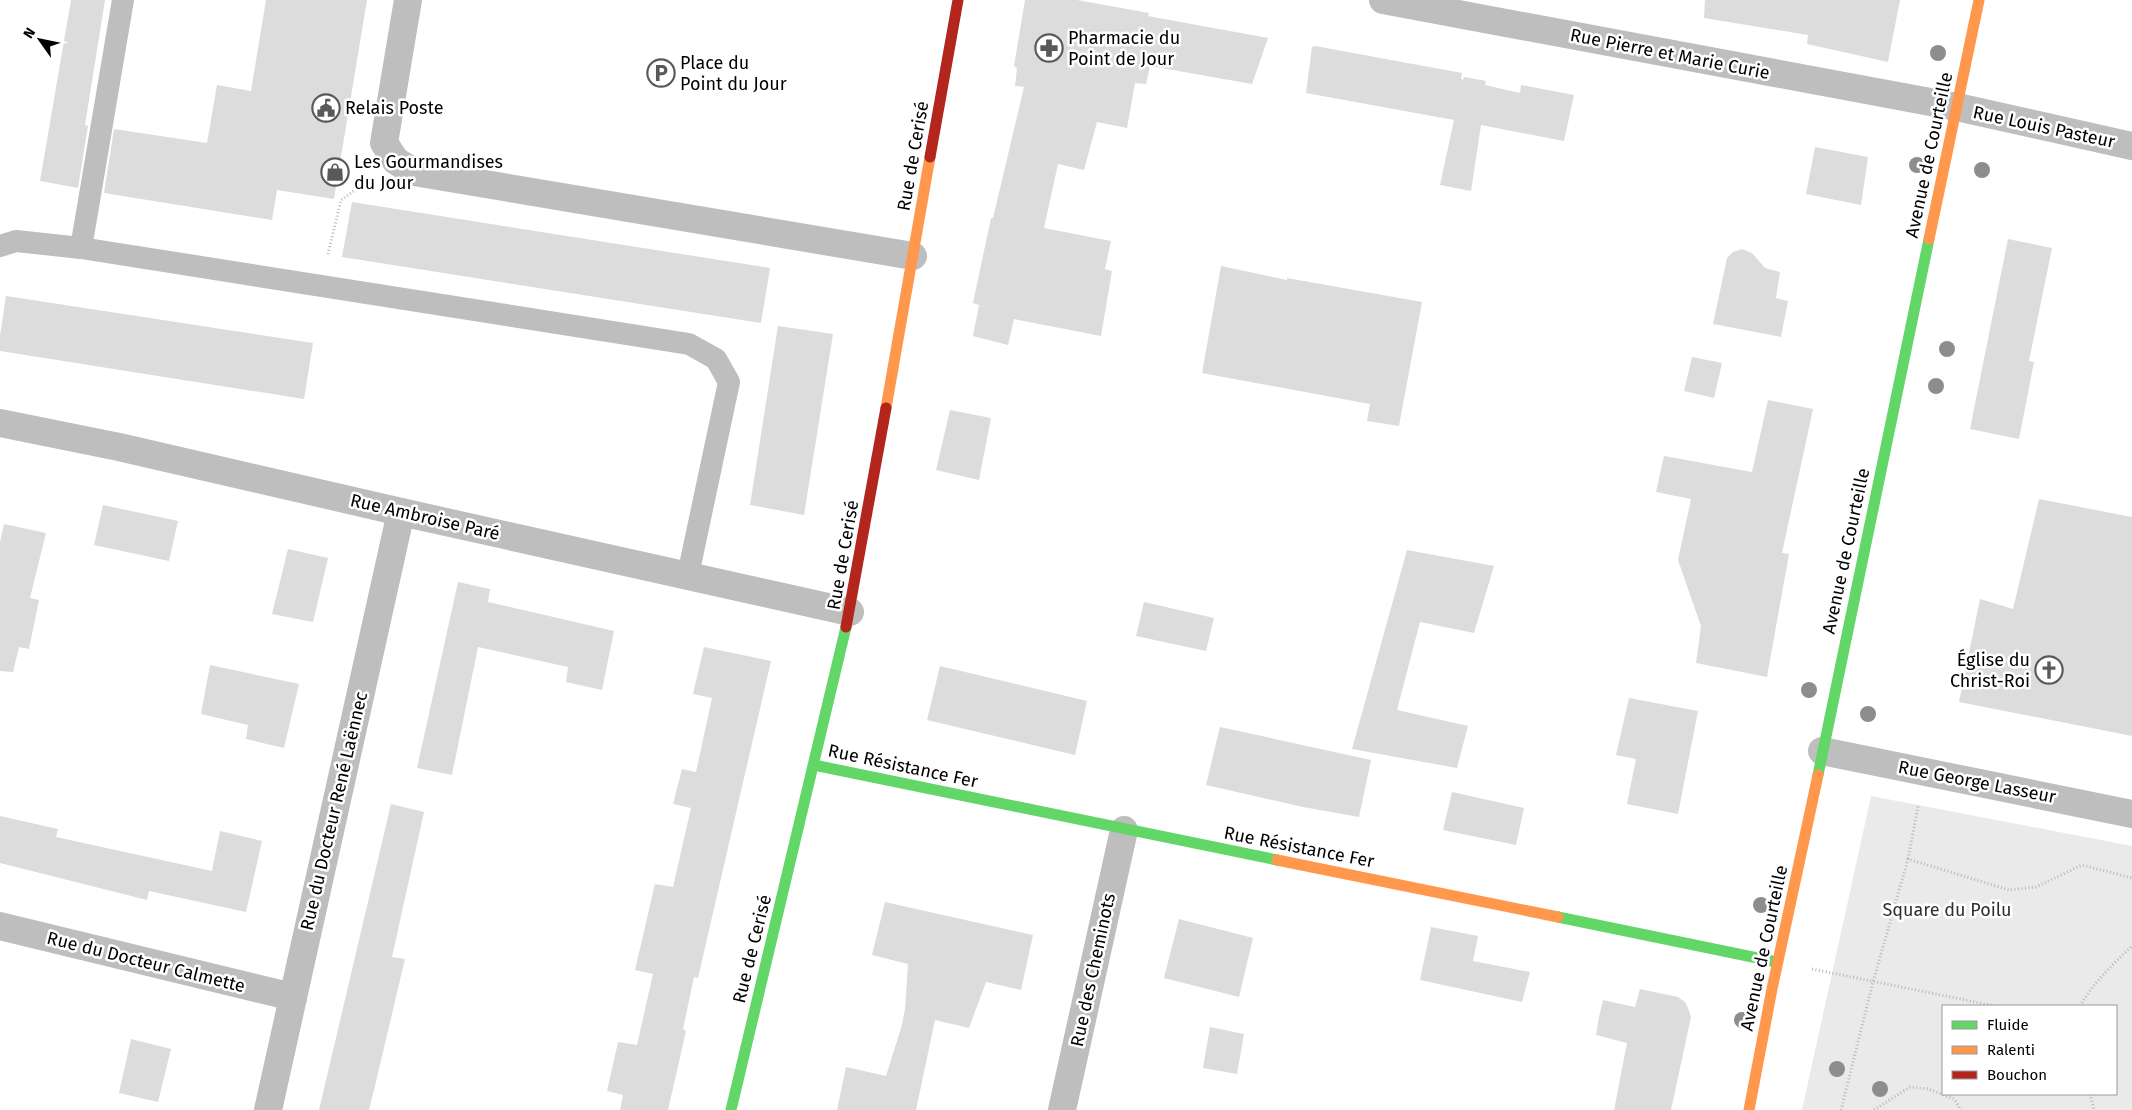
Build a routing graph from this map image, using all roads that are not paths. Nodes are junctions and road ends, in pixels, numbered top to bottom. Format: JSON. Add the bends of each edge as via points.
{"nodes":[{"id":1,"x":123,"y":0,"type":"edge"},
{"id":2,"x":408,"y":0,"type":"edge"},
{"id":3,"x":958,"y":0,"type":"edge"},
{"id":4,"x":1383,"y":0,"type":"edge"},
{"id":5,"x":1979,"y":0,"type":"edge"},
{"id":6,"x":1957,"y":108,"type":"junction"},
{"id":7,"x":2132,"y":146,"type":"edge"},
{"id":8,"x":0,"y":246,"type":"edge"},
{"id":9,"x":81,"y":248,"type":"junction"},
{"id":10,"x":913,"y":256,"type":"junction"},
{"id":11,"x":0,"y":423,"type":"edge"},
{"id":12,"x":401,"y":512,"type":"junction"},
{"id":13,"x":688,"y":575,"type":"junction"},
{"id":14,"x":850,"y":612,"type":"junction"},
{"id":15,"x":1822,"y":751,"type":"junction"},
{"id":16,"x":814,"y":765,"type":"junction"},
{"id":17,"x":2132,"y":814,"type":"edge"},
{"id":18,"x":1124,"y":830,"type":"junction"},
{"id":19,"x":0,"y":926,"type":"edge"},
{"id":20,"x":1778,"y":962,"type":"junction"},
{"id":21,"x":293,"y":997,"type":"junction"},
{"id":22,"x":268,"y":1110,"type":"edge"},
{"id":23,"x":731,"y":1110,"type":"edge"},
{"id":24,"x":1062,"y":1110,"type":"edge"},
{"id":25,"x":1749,"y":1110,"type":"edge"}],
"edges":[{"from":1,"to":9,"type":"lane"},
{"from":2,"to":10,"type":"street","via":[[384,143],[396,161],[414,172]]},
{"from":3,"to":10,"type":"street","name":"Rue de Cerisé"},
{"from":4,"to":6,"type":"street","name":"Rue Pierre et Marie Curie"},
{"from":5,"to":6,"type":"street","name":"Avenue de Courteille"},
{"from":6,"to":7,"type":"street","name":"Rue Louis Pasteur"},
{"from":6,"to":15,"type":"street","name":"Avenue de Courteille"},
{"from":8,"to":9,"type":"lane","via":[[16,241]]},
{"from":9,"to":13,"type":"lane","via":[[689,344],[716,359],[728,382]]},
{"from":10,"to":14,"type":"street","name":"Rue de Cerisé"},
{"from":11,"to":12,"type":"street","name":"Rue Ambroise Paré"},
{"from":12,"to":13,"type":"street","name":"Rue Ambroise Paré"},
{"from":12,"to":21,"type":"street","name":"Rue du Docteur René Laënnec"},
{"from":13,"to":14,"type":"street","name":"Rue Ambroise Paré"},
{"from":14,"to":16,"type":"street","name":"Rue de Cerisé"},
{"from":15,"to":17,"type":"street","name":"Rue George Lasseur"},
{"from":15,"to":20,"type":"street","name":"Avenue de Courteille"},
{"from":16,"to":18,"type":"street","name":"Rue Résistance Fer"},
{"from":16,"to":23,"type":"street","name":"Rue de Cerisé"},
{"from":18,"to":20,"type":"street","name":"Rue Résistance Fer"},
{"from":18,"to":24,"type":"street","name":"Rue des Cheminots"},
{"from":19,"to":21,"type":"street","name":"Rue du Docteur Calmette"},
{"from":20,"to":25,"type":"street","name":"Avenue de Courteille"},
{"from":21,"to":22,"type":"street","name":"Rue du Docteur René Laënnec"}]}
